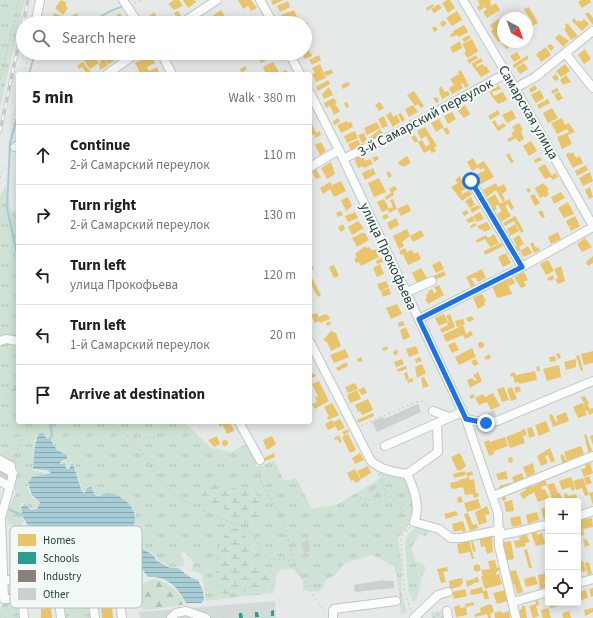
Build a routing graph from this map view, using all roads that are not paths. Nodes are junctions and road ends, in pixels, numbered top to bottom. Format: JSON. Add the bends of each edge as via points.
{"nodes":[{"id":1,"x":40,"y":0,"type":"edge"},
{"id":2,"x":123,"y":0,"type":"edge"},
{"id":3,"x":217,"y":0,"type":"edge"},
{"id":4,"x":260,"y":0,"type":"edge"},
{"id":5,"x":463,"y":0,"type":"edge"},
{"id":6,"x":37,"y":16,"type":"edge"},
{"id":7,"x":133,"y":16,"type":"edge"},
{"id":8,"x":193,"y":16,"type":"edge"},
{"id":9,"x":269,"y":16,"type":"edge"},
{"id":10,"x":593,"y":32,"type":"edge"},
{"id":11,"x":565,"y":53,"type":"junction"},
{"id":12,"x":127,"y":60,"type":"edge"},
{"id":13,"x":165,"y":60,"type":"edge"},
{"id":14,"x":293,"y":60,"type":"edge"},
{"id":15,"x":110,"y":72,"type":"edge"},
{"id":16,"x":171,"y":72,"type":"edge"},
{"id":17,"x":299,"y":72,"type":"edge"},
{"id":18,"x":507,"y":73,"type":"junction"},
{"id":19,"x":515,"y":88,"type":"junction"},
{"id":20,"x":593,"y":88,"type":"edge"},
{"id":21,"x":312,"y":97,"type":"edge"},
{"id":22,"x":339,"y":150,"type":"junction"},
{"id":23,"x":343,"y":159,"type":"junction"},
{"id":24,"x":312,"y":166,"type":"edge"},
{"id":25,"x":471,"y":181,"type":"dead end"},
{"id":26,"x":593,"y":227,"type":"edge"},
{"id":27,"x":522,"y":267,"type":"junction"},
{"id":28,"x":432,"y":281,"type":"dead end"},
{"id":29,"x":407,"y":292,"type":"junction"},
{"id":30,"x":419,"y":319,"type":"junction"},
{"id":31,"x":0,"y":341,"type":"edge"},
{"id":32,"x":16,"y":341,"type":"edge"},
{"id":33,"x":312,"y":346,"type":"edge"},
{"id":34,"x":593,"y":381,"type":"edge"},
{"id":35,"x":433,"y":411,"type":"road end"},
{"id":36,"x":464,"y":415,"type":"junction"},
{"id":37,"x":449,"y":417,"type":"junction"},
{"id":38,"x":437,"y":423,"type":"junction"},
{"id":39,"x":241,"y":424,"type":"edge"},
{"id":40,"x":385,"y":446,"type":"dead end"},
{"id":41,"x":593,"y":456,"type":"edge"},
{"id":42,"x":0,"y":460,"type":"edge"},
{"id":43,"x":260,"y":460,"type":"road end"},
{"id":44,"x":0,"y":466,"type":"edge"},
{"id":45,"x":12,"y":469,"type":"junction"},
{"id":46,"x":407,"y":474,"type":"junction"},
{"id":47,"x":0,"y":481,"type":"edge"},
{"id":48,"x":10,"y":487,"type":"junction"},
{"id":49,"x":493,"y":496,"type":"junction"},
{"id":50,"x":593,"y":511,"type":"edge"},
{"id":51,"x":581,"y":515,"type":"edge"},
{"id":52,"x":545,"y":525,"type":"edge"},
{"id":53,"x":500,"y":532,"type":"junction"},
{"id":54,"x":593,"y":579,"type":"edge"},
{"id":55,"x":3,"y":580,"type":"junction"},
{"id":56,"x":10,"y":580,"type":"edge"},
{"id":57,"x":581,"y":582,"type":"edge"},
{"id":58,"x":448,"y":592,"type":"dead end"},
{"id":59,"x":545,"y":593,"type":"edge"},
{"id":60,"x":2,"y":601,"type":"edge"},
{"id":61,"x":396,"y":601,"type":"dead end"},
{"id":62,"x":514,"y":602,"type":"junction"},
{"id":63,"x":23,"y":608,"type":"edge"},
{"id":64,"x":59,"y":608,"type":"edge"},
{"id":65,"x":93,"y":608,"type":"edge"},
{"id":66,"x":121,"y":608,"type":"edge"},
{"id":67,"x":412,"y":614,"type":"edge"},
{"id":68,"x":24,"y":618,"type":"edge"},
{"id":69,"x":60,"y":618,"type":"edge"},
{"id":70,"x":94,"y":618,"type":"edge"},
{"id":71,"x":122,"y":618,"type":"edge"},
{"id":72,"x":171,"y":618,"type":"edge"},
{"id":73,"x":206,"y":618,"type":"edge"},
{"id":74,"x":333,"y":618,"type":"edge"},
{"id":75,"x":516,"y":618,"type":"edge"}],
"edges":[{"from":1,"to":6,"type":"street"},
{"from":2,"to":7,"type":"street"},
{"from":3,"to":8,"type":"street"},
{"from":4,"to":9,"type":"street"},
{"from":5,"to":18,"type":"street","name":"Самарская улица"},
{"from":10,"to":11,"type":"street","name":"3-й Самарский переулок"},
{"from":11,"to":19,"type":"street","name":"3-й Самарский переулок","via":[[534,78]]},
{"from":11,"to":20,"type":"street"},
{"from":12,"to":15,"type":"street"},
{"from":13,"to":16,"type":"street"},
{"from":14,"to":17,"type":"street"},
{"from":18,"to":19,"type":"street","name":"Самарская улица"},
{"from":18,"to":23,"type":"street","name":"3-й Самарский переулок","via":[[407,128]]},
{"from":19,"to":26,"type":"street","name":"Самарская улица"},
{"from":21,"to":22,"type":"street","name":"улица Прокофьева"},
{"from":22,"to":23,"type":"street","name":"улица Прокофьева"},
{"from":22,"to":24,"type":"street","name":"3-й Самарский переулок"},
{"from":23,"to":29,"type":"street","name":"улица Прокофьева"},
{"from":25,"to":27,"type":"street"},
{"from":26,"to":27,"type":"street"},
{"from":27,"to":30,"type":"street"},
{"from":28,"to":29,"type":"street"},
{"from":29,"to":30,"type":"street","name":"улица Прокофьева"},
{"from":30,"to":36,"type":"street","name":"улица Прокофьева"},
{"from":31,"to":32,"type":"street"},
{"from":33,"to":46,"type":"street","via":[[371,461],[377,466]]},
{"from":34,"to":36,"type":"street","via":[[497,421],[482,423]]},
{"from":35,"to":37,"type":"street"},
{"from":36,"to":37,"type":"street"},
{"from":36,"to":49,"type":"street","name":"улица Прокофьева"},
{"from":37,"to":38,"type":"street"},
{"from":38,"to":40,"type":"street"},
{"from":38,"to":46,"type":"street","via":[[438,452]]},
{"from":39,"to":43,"type":"street"},
{"from":41,"to":49,"type":"street"},
{"from":42,"to":45,"type":"street"},
{"from":44,"to":45,"type":"street"},
{"from":45,"to":48,"type":"street"},
{"from":46,"to":53,"type":"street","via":[[414,490],[417,507],[414,522],[439,530],[451,538]]},
{"from":47,"to":48,"type":"street"},
{"from":48,"to":55,"type":"street","via":[[1,518]]},
{"from":49,"to":53,"type":"street","name":"улица Прокофьева"},
{"from":50,"to":51,"type":"street"},
{"from":52,"to":53,"type":"street","via":[[518,532]]},
{"from":53,"to":62,"type":"street","name":"улица Прокофьева","via":[[502,561]]},
{"from":54,"to":57,"type":"street"},
{"from":55,"to":56,"type":"street"},
{"from":55,"to":60,"type":"street"},
{"from":58,"to":67,"type":"street","via":[[438,595]]},
{"from":59,"to":62,"type":"street"},
{"from":61,"to":74,"type":"street","via":[[334,609]]},
{"from":62,"to":75,"type":"street","name":"улица Прокофьева"},
{"from":63,"to":68,"type":"street"},
{"from":64,"to":69,"type":"street"},
{"from":65,"to":70,"type":"street"},
{"from":66,"to":71,"type":"street"},
{"from":72,"to":73,"type":"street","via":[[176,613],[186,611]]}]}
